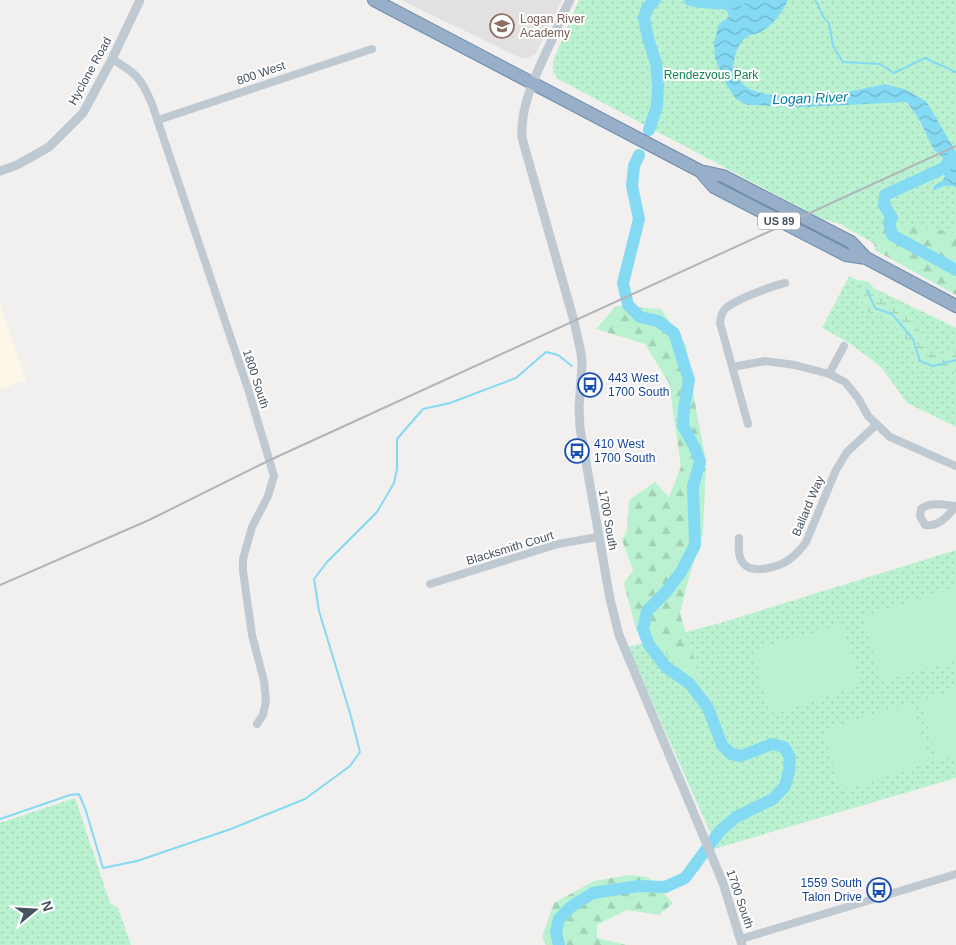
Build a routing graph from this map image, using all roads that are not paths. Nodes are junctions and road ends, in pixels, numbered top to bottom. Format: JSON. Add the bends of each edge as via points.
{"nodes":[{"id":1,"x":140,"y":0,"type":"edge"},
{"id":2,"x":374,"y":0,"type":"edge"},
{"id":3,"x":570,"y":0,"type":"edge"},
{"id":4,"x":372,"y":49,"type":"dead end"},
{"id":5,"x":112,"y":59,"type":"junction"},
{"id":6,"x":533,"y":84,"type":"junction"},
{"id":7,"x":158,"y":120,"type":"junction"},
{"id":8,"x":0,"y":172,"type":"edge"},
{"id":9,"x":785,"y":283,"type":"dead end"},
{"id":10,"x":956,"y":306,"type":"edge"},
{"id":11,"x":844,"y":346,"type":"dead end"},
{"id":12,"x":733,"y":367,"type":"junction"},
{"id":13,"x":829,"y":374,"type":"junction"},
{"id":14,"x":748,"y":424,"type":"dead end"},
{"id":15,"x":876,"y":425,"type":"junction"},
{"id":16,"x":956,"y":466,"type":"edge"},
{"id":17,"x":936,"y":504,"type":"junction"},
{"id":18,"x":956,"y":506,"type":"edge"},
{"id":19,"x":941,"y":521,"type":"junction"},
{"id":20,"x":598,"y":537,"type":"junction"},
{"id":21,"x":739,"y":538,"type":"dead end"},
{"id":22,"x":430,"y":584,"type":"dead end"},
{"id":23,"x":258,"y":724,"type":"dead end"},
{"id":24,"x":956,"y":874,"type":"edge"},
{"id":25,"x":742,"y":942,"type":"edge"}],
"edges":[{"from":1,"to":5,"type":"street","name":"Hyclone Road"},
{"from":2,"to":6,"type":"highway","number":"US 89"},
{"from":3,"to":6,"type":"street","name":"1700 South"},
{"from":4,"to":7,"type":"street","name":"800 West"},
{"from":5,"to":7,"type":"street","name":"1800 South","via":[[130,69],[144,85]]},
{"from":5,"to":8,"type":"street","name":"Hyclone Road","via":[[83,112],[49,146],[17,166]]},
{"from":6,"to":10,"type":"highway","number":"US 89","via":[[700,171],[714,187],[846,255],[866,258]]},
{"from":6,"to":20,"type":"street","name":"1700 South","via":[[525,104],[522,138],[581,353],[580,428]]},
{"from":7,"to":23,"type":"street","name":"1800 South","via":[[274,476],[252,527],[243,560],[252,635],[266,701]]},
{"from":9,"to":12,"type":"street","via":[[768,287],[726,307],[721,315],[720,323]]},
{"from":11,"to":13,"type":"street"},
{"from":12,"to":13,"type":"street","via":[[765,362],[795,365]]},
{"from":12,"to":14,"type":"street"},
{"from":13,"to":15,"type":"street","via":[[845,382]]},
{"from":15,"to":16,"type":"street","via":[[890,437]]},
{"from":15,"to":21,"type":"street","name":"Ballard Way","via":[[846,452],[799,552],[788,561],[753,570],[744,565],[739,555]]},
{"from":17,"to":18,"type":"street"},
{"from":17,"to":19,"type":"street"},
{"from":17,"to":19,"type":"street","via":[[925,506],[920,516],[925,524],[931,526]]},
{"from":18,"to":19,"type":"street"},
{"from":20,"to":22,"type":"street","name":"Blacksmith Court","via":[[558,544]]},
{"from":20,"to":25,"type":"street","name":"1700 South","via":[[619,635],[723,884]]},
{"from":24,"to":25,"type":"street"}]}
